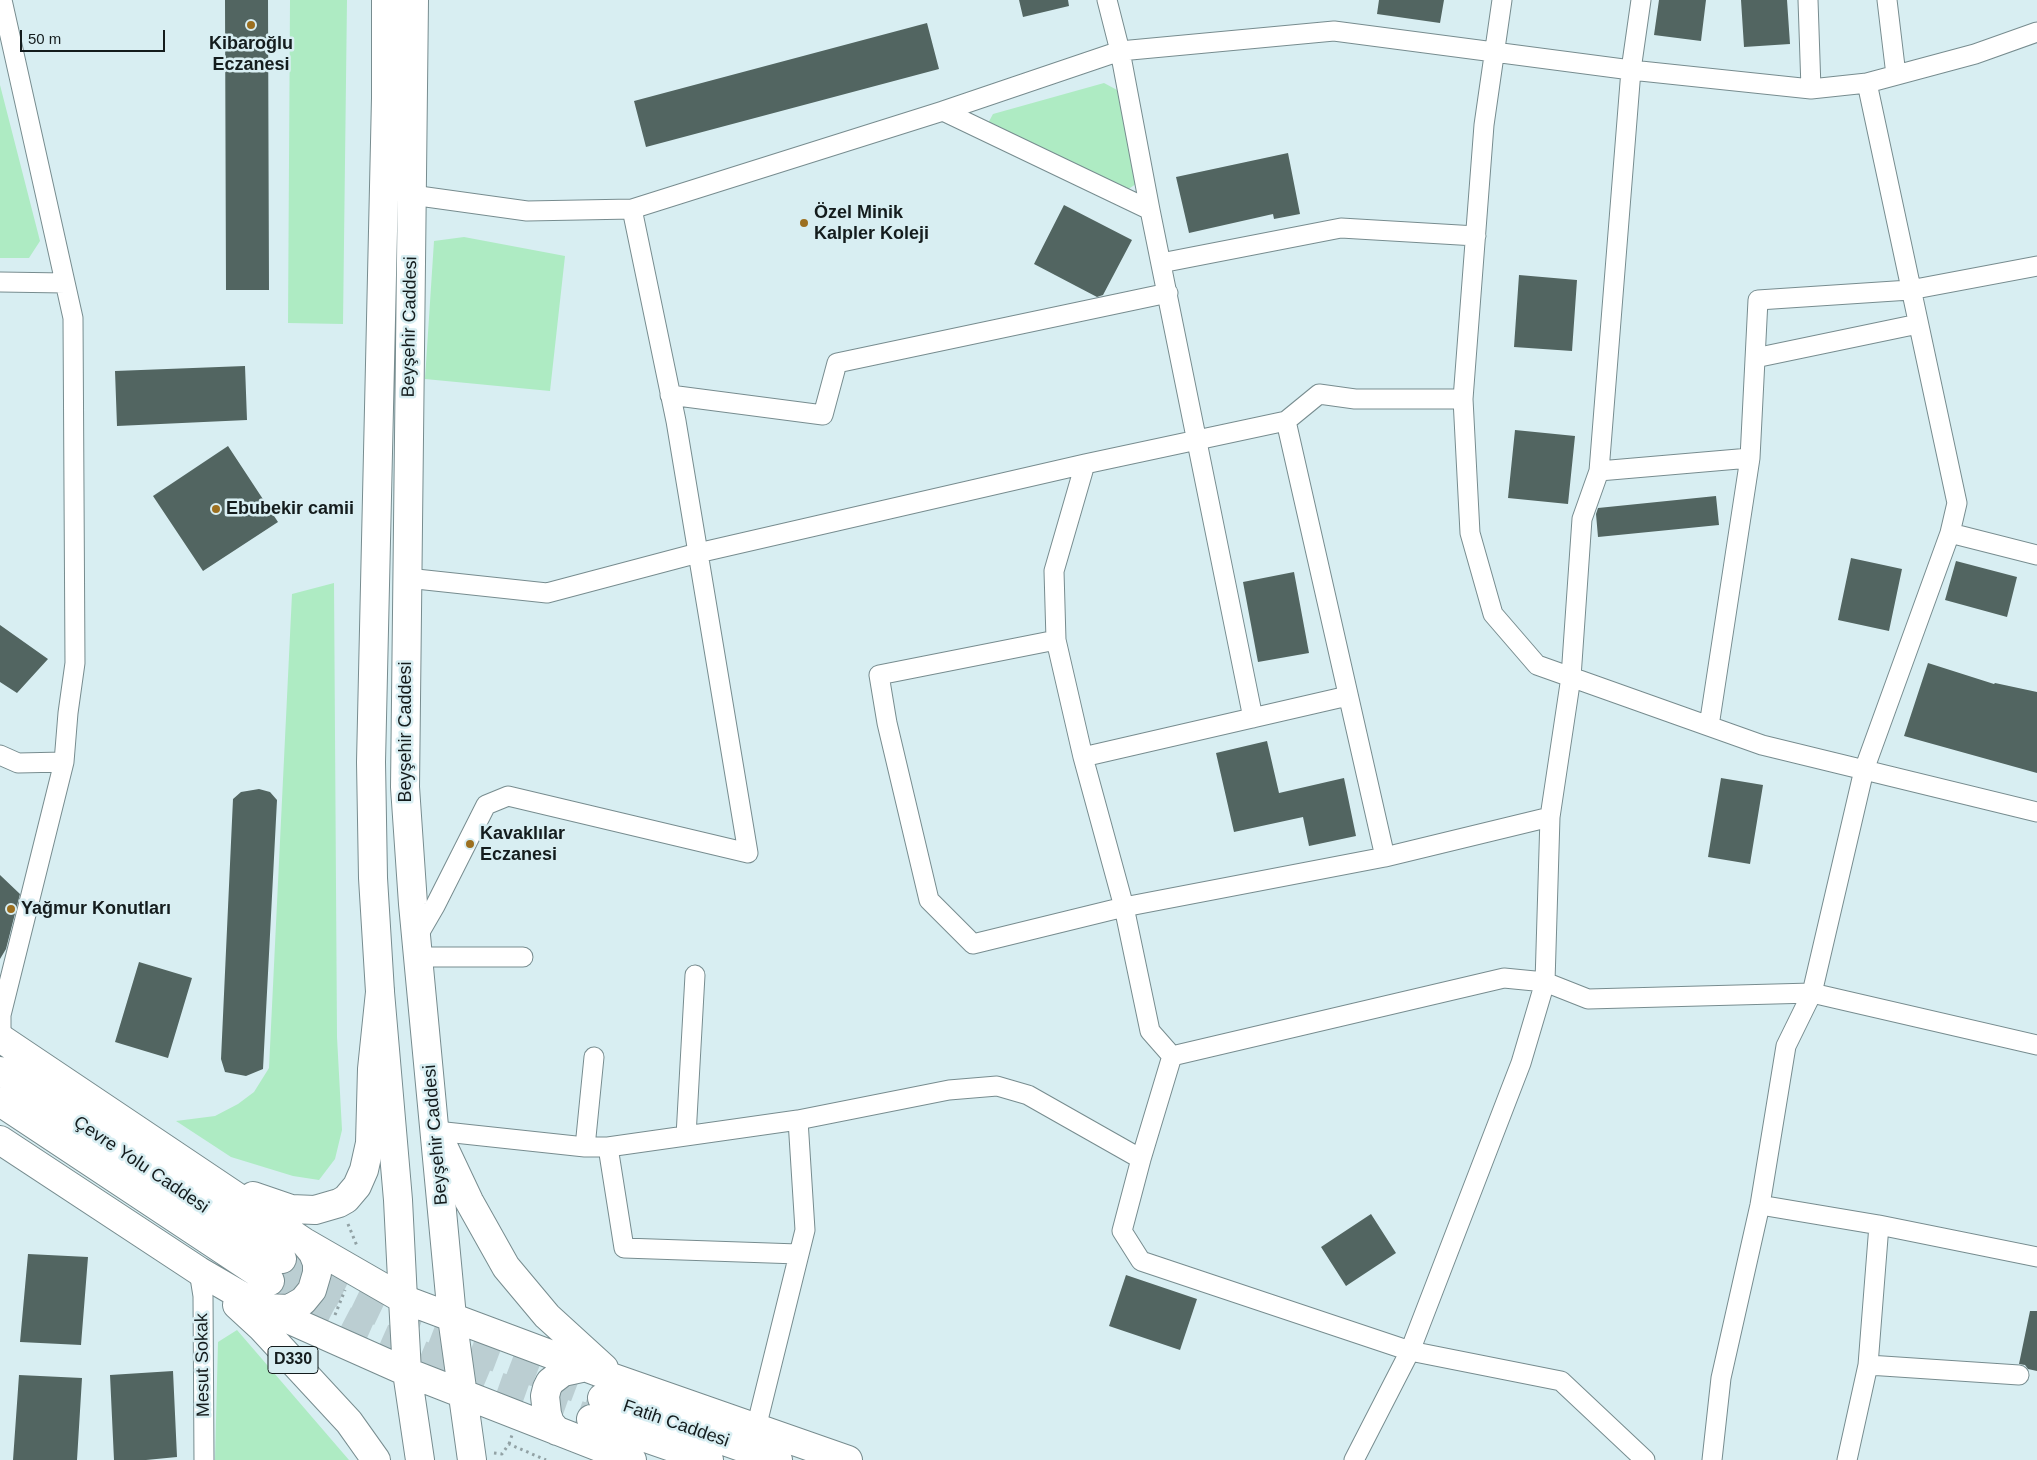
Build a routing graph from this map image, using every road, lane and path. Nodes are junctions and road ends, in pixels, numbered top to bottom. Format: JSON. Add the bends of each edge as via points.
{"nodes":[{"id":1,"x":2,"y":0,"type":"edge"},
{"id":2,"x":386,"y":0,"type":"edge"},
{"id":3,"x":414,"y":0,"type":"edge"},
{"id":4,"x":1107,"y":0,"type":"edge"},
{"id":5,"x":1502,"y":0,"type":"edge"},
{"id":6,"x":1641,"y":0,"type":"edge"},
{"id":7,"x":1808,"y":0,"type":"edge"},
{"id":8,"x":1886,"y":0,"type":"edge"},
{"id":9,"x":2037,"y":32,"type":"edge"},
{"id":10,"x":1120,"y":51,"type":"junction"},
{"id":11,"x":1495,"y":52,"type":"junction"},
{"id":12,"x":1631,"y":70,"type":"junction"},
{"id":13,"x":1896,"y":75,"type":"junction"},
{"id":14,"x":1867,"y":83,"type":"junction"},
{"id":15,"x":1811,"y":89,"type":"junction"},
{"id":16,"x":943,"y":111,"type":"junction"},
{"id":17,"x":412,"y":195,"type":"junction"},
{"id":18,"x":632,"y":209,"type":"junction"},
{"id":19,"x":1150,"y":210,"type":"junction"},
{"id":20,"x":1476,"y":236,"type":"junction"},
{"id":21,"x":1161,"y":263,"type":"junction"},
{"id":22,"x":2037,"y":266,"type":"edge"},
{"id":23,"x":0,"y":282,"type":"edge"},
{"id":24,"x":65,"y":283,"type":"junction"},
{"id":25,"x":1910,"y":290,"type":"junction"},
{"id":26,"x":1168,"y":293,"type":"junction"},
{"id":27,"x":1918,"y":324,"type":"junction"},
{"id":28,"x":1755,"y":358,"type":"junction"},
{"id":29,"x":670,"y":395,"type":"junction"},
{"id":30,"x":1463,"y":399,"type":"junction"},
{"id":31,"x":1286,"y":421,"type":"junction"},
{"id":32,"x":1197,"y":440,"type":"junction"},
{"id":33,"x":1750,"y":458,"type":"junction"},
{"id":34,"x":1085,"y":464,"type":"junction"},
{"id":35,"x":1599,"y":471,"type":"junction"},
{"id":36,"x":1950,"y":533,"type":"junction"},
{"id":37,"x":698,"y":553,"type":"junction"},
{"id":38,"x":2037,"y":555,"type":"edge"},
{"id":39,"x":407,"y":578,"type":"junction"},
{"id":40,"x":1056,"y":640,"type":"junction"},
{"id":41,"x":1571,"y":677,"type":"junction"},
{"id":42,"x":1349,"y":698,"type":"junction"},
{"id":43,"x":1253,"y":718,"type":"junction"},
{"id":44,"x":1709,"y":726,"type":"junction"},
{"id":45,"x":0,"y":755,"type":"edge"},
{"id":46,"x":1083,"y":757,"type":"junction"},
{"id":47,"x":64,"y":762,"type":"junction"},
{"id":48,"x":1864,"y":770,"type":"junction"},
{"id":49,"x":2037,"y":812,"type":"edge"},
{"id":50,"x":1550,"y":817,"type":"junction"},
{"id":51,"x":1385,"y":857,"type":"junction"},
{"id":52,"x":1124,"y":906,"type":"junction"},
{"id":53,"x":418,"y":947,"type":"junction"},
{"id":54,"x":523,"y":957,"type":"dead end"},
{"id":55,"x":695,"y":975,"type":"dead end"},
{"id":56,"x":1545,"y":982,"type":"junction"},
{"id":57,"x":380,"y":992,"type":"junction"},
{"id":58,"x":1812,"y":993,"type":"junction"},
{"id":59,"x":0,"y":1038,"type":"edge"},
{"id":60,"x":2037,"y":1045,"type":"edge"},
{"id":61,"x":1172,"y":1056,"type":"junction"},
{"id":62,"x":594,"y":1057,"type":"dead end"},
{"id":63,"x":0,"y":1070,"type":"edge"},
{"id":64,"x":0,"y":1102,"type":"edge"},
{"id":65,"x":798,"y":1120,"type":"junction"},
{"id":66,"x":436,"y":1131,"type":"junction"},
{"id":67,"x":686,"y":1136,"type":"junction"},
{"id":68,"x":0,"y":1140,"type":"edge"},
{"id":69,"x":585,"y":1147,"type":"junction"},
{"id":70,"x":608,"y":1147,"type":"junction"},
{"id":71,"x":1141,"y":1159,"type":"junction"},
{"id":72,"x":187,"y":1162,"type":"junction"},
{"id":73,"x":442,"y":1199,"type":"junction"},
{"id":74,"x":398,"y":1200,"type":"junction"},
{"id":75,"x":339,"y":1203,"type":"junction"},
{"id":76,"x":1760,"y":1205,"type":"junction"},
{"id":77,"x":1879,"y":1225,"type":"junction"},
{"id":78,"x":304,"y":1242,"type":"junction"},
{"id":79,"x":798,"y":1254,"type":"junction"},
{"id":80,"x":2037,"y":1257,"type":"edge"},
{"id":81,"x":198,"y":1271,"type":"junction"},
{"id":82,"x":352,"y":1271,"type":"junction"},
{"id":83,"x":403,"y":1299,"type":"junction"},
{"id":84,"x":261,"y":1307,"type":"junction"},
{"id":85,"x":452,"y":1317,"type":"junction"},
{"id":86,"x":326,"y":1337,"type":"junction"},
{"id":87,"x":1410,"y":1352,"type":"junction"},
{"id":88,"x":1868,"y":1365,"type":"junction"},
{"id":89,"x":586,"y":1367,"type":"junction"},
{"id":90,"x":407,"y":1372,"type":"junction"},
{"id":91,"x":2019,"y":1375,"type":"dead end"},
{"id":92,"x":463,"y":1395,"type":"junction"},
{"id":93,"x":602,"y":1398,"type":"junction"},
{"id":94,"x":756,"y":1428,"type":"junction"},
{"id":95,"x":557,"y":1431,"type":"junction"},
{"id":96,"x":204,"y":1460,"type":"edge"},
{"id":97,"x":376,"y":1460,"type":"edge"},
{"id":98,"x":420,"y":1460,"type":"edge"},
{"id":99,"x":472,"y":1460,"type":"edge"},
{"id":100,"x":632,"y":1460,"type":"edge"},
{"id":101,"x":709,"y":1460,"type":"edge"},
{"id":102,"x":778,"y":1460,"type":"edge"},
{"id":103,"x":848,"y":1460,"type":"edge"},
{"id":104,"x":1354,"y":1460,"type":"edge"},
{"id":105,"x":1645,"y":1460,"type":"edge"},
{"id":106,"x":1712,"y":1460,"type":"edge"},
{"id":107,"x":1847,"y":1460,"type":"edge"}],
"edges":[{"from":1,"to":24,"type":"street"},
{"from":2,"to":57,"type":"main road","name":"Beyşehir Caddesi","via":[[371,762]]},
{"from":3,"to":17,"type":"main road","name":"Beyşehir Caddesi"},
{"from":4,"to":10,"type":"street"},
{"from":5,"to":11,"type":"street"},
{"from":6,"to":12,"type":"street"},
{"from":7,"to":15,"type":"street"},
{"from":8,"to":13,"type":"street"},
{"from":9,"to":13,"type":"street","via":[[1975,54]]},
{"from":10,"to":11,"type":"street","via":[[1334,31]]},
{"from":10,"to":16,"type":"street"},
{"from":10,"to":19,"type":"street"},
{"from":11,"to":12,"type":"street"},
{"from":11,"to":20,"type":"street","via":[[1484,125]]},
{"from":12,"to":15,"type":"street"},
{"from":12,"to":35,"type":"street"},
{"from":13,"to":14,"type":"street"},
{"from":14,"to":15,"type":"street"},
{"from":14,"to":25,"type":"street"},
{"from":16,"to":18,"type":"street"},
{"from":16,"to":19,"type":"street"},
{"from":17,"to":18,"type":"street","via":[[527,212]]},
{"from":17,"to":39,"type":"main road","name":"Beyşehir Caddesi"},
{"from":18,"to":29,"type":"street"},
{"from":19,"to":21,"type":"street"},
{"from":20,"to":21,"type":"street","via":[[1341,228]]},
{"from":20,"to":30,"type":"street"},
{"from":21,"to":26,"type":"street"},
{"from":22,"to":25,"type":"street"},
{"from":23,"to":24,"type":"street"},
{"from":24,"to":47,"type":"street","via":[[73,318],[75,663]]},
{"from":25,"to":27,"type":"street"},
{"from":25,"to":28,"type":"street","via":[[1758,300]]},
{"from":26,"to":29,"type":"street","via":[[837,363],[823,415]]},
{"from":26,"to":32,"type":"street"},
{"from":27,"to":28,"type":"street"},
{"from":27,"to":36,"type":"street","via":[[1957,503]]},
{"from":28,"to":33,"type":"street"},
{"from":29,"to":37,"type":"street"},
{"from":30,"to":31,"type":"street","via":[[1355,399],[1319,394]]},
{"from":30,"to":41,"type":"street","via":[[1470,533],[1493,614],[1537,665]]},
{"from":31,"to":32,"type":"street"},
{"from":31,"to":42,"type":"street"},
{"from":32,"to":34,"type":"street"},
{"from":32,"to":43,"type":"street"},
{"from":33,"to":35,"type":"street"},
{"from":33,"to":44,"type":"street"},
{"from":34,"to":37,"type":"street"},
{"from":34,"to":40,"type":"street","via":[[1054,571]]},
{"from":35,"to":41,"type":"street","via":[[1582,519]]},
{"from":36,"to":38,"type":"street"},
{"from":36,"to":48,"type":"street"},
{"from":37,"to":39,"type":"street","via":[[547,593]]},
{"from":37,"to":53,"type":"street","via":[[748,853],[508,796],[486,806]]},
{"from":39,"to":53,"type":"main road","name":"Beyşehir Caddesi","via":[[405,787]]},
{"from":40,"to":46,"type":"street"},
{"from":40,"to":52,"type":"street","via":[[879,675],[887,723],[929,900],[973,944]]},
{"from":41,"to":44,"type":"street"},
{"from":41,"to":50,"type":"street"},
{"from":42,"to":43,"type":"street"},
{"from":42,"to":51,"type":"street"},
{"from":43,"to":46,"type":"street"},
{"from":44,"to":48,"type":"street","via":[[1762,745]]},
{"from":45,"to":47,"type":"street","via":[[18,763]]},
{"from":46,"to":52,"type":"street"},
{"from":47,"to":59,"type":"street","via":[[1,1015]]},
{"from":48,"to":49,"type":"street"},
{"from":48,"to":58,"type":"street"},
{"from":50,"to":51,"type":"street"},
{"from":50,"to":56,"type":"street"},
{"from":51,"to":52,"type":"street"},
{"from":52,"to":61,"type":"street","via":[[1150,1031]]},
{"from":53,"to":54,"type":"street"},
{"from":53,"to":66,"type":"main road","name":"Beyşehir Caddesi"},
{"from":55,"to":67,"type":"street"},
{"from":56,"to":58,"type":"street","via":[[1588,999]]},
{"from":56,"to":61,"type":"street","via":[[1504,978]]},
{"from":56,"to":87,"type":"street","via":[[1521,1063]]},
{"from":57,"to":74,"type":"main road","name":"Beyşehir Caddesi"},
{"from":57,"to":75,"type":"main road","via":[[372,1068],[370,1143],[357,1186]]},
{"from":58,"to":60,"type":"street"},
{"from":58,"to":76,"type":"street","via":[[1786,1046]]},
{"from":59,"to":72,"type":"main road"},
{"from":61,"to":71,"type":"street"},
{"from":62,"to":69,"type":"street"},
{"from":63,"to":64,"type":"main road","name":"Çevre Yolu Caddesi","via":[[276,1270]]},
{"from":65,"to":67,"type":"street"},
{"from":65,"to":71,"type":"street","via":[[950,1090],[997,1086],[1028,1095]]},
{"from":65,"to":79,"type":"street","via":[[805,1230]]},
{"from":66,"to":69,"type":"street"},
{"from":66,"to":73,"type":"main road","name":"Beyşehir Caddesi"},
{"from":66,"to":93,"type":"main road","via":[[506,1268],[547,1316]]},
{"from":67,"to":70,"type":"street"},
{"from":68,"to":81,"type":"main road","number":"D330"},
{"from":69,"to":70,"type":"street"},
{"from":70,"to":79,"type":"street","via":[[624,1248]]},
{"from":71,"to":87,"type":"street","via":[[1122,1231],[1141,1261]]},
{"from":72,"to":75,"type":"main road","via":[[256,1198],[291,1209],[316,1210]]},
{"from":72,"to":78,"type":"main road"},
{"from":73,"to":74,"type":"main road","via":[[436,1209],[417,1215]]},
{"from":73,"to":85,"type":"main road","name":"Beyşehir Caddesi"},
{"from":74,"to":83,"type":"main road","name":"Beyşehir Caddesi"},
{"from":75,"to":82,"type":"path","via":[[361,1255]]},
{"from":76,"to":77,"type":"street"},
{"from":76,"to":106,"type":"street","via":[[1721,1378]]},
{"from":77,"to":80,"type":"street"},
{"from":77,"to":88,"type":"street"},
{"from":78,"to":82,"type":"main road"},
{"from":78,"to":84,"type":"main road","via":[[317,1263],[316,1282],[308,1296],[289,1309]]},
{"from":79,"to":94,"type":"street"},
{"from":81,"to":84,"type":"main road"},
{"from":81,"to":96,"type":"street","name":"Mesut Sokak","via":[[203,1296]]},
{"from":81,"to":97,"type":"main road","number":"D330","via":[[262,1328],[349,1422]]},
{"from":82,"to":83,"type":"main road"},
{"from":82,"to":86,"type":"path"},
{"from":83,"to":85,"type":"main road"},
{"from":83,"to":90,"type":"main road","name":"Beyşehir Caddesi"},
{"from":84,"to":86,"type":"main road"},
{"from":85,"to":89,"type":"main road"},
{"from":85,"to":92,"type":"main road","name":"Beyşehir Caddesi"},
{"from":86,"to":90,"type":"main road"},
{"from":87,"to":104,"type":"street"},
{"from":87,"to":105,"type":"street","via":[[1560,1381]]},
{"from":88,"to":91,"type":"street"},
{"from":88,"to":107,"type":"street"},
{"from":89,"to":93,"type":"main road"},
{"from":89,"to":95,"type":"main road","via":[[563,1372],[547,1388],[547,1414]]},
{"from":90,"to":92,"type":"main road"},
{"from":90,"to":98,"type":"main road","name":"Beyşehir Caddesi"},
{"from":92,"to":95,"type":"main road"},
{"from":92,"to":99,"type":"main road","name":"Beyşehir Caddesi"},
{"from":93,"to":94,"type":"main road"},
{"from":93,"to":101,"type":"main road","name":"Fatih Caddesi"},
{"from":93,"to":102,"type":"main road","name":"Fatih Caddesi"},
{"from":94,"to":103,"type":"main road"},
{"from":95,"to":100,"type":"main road"}]}
